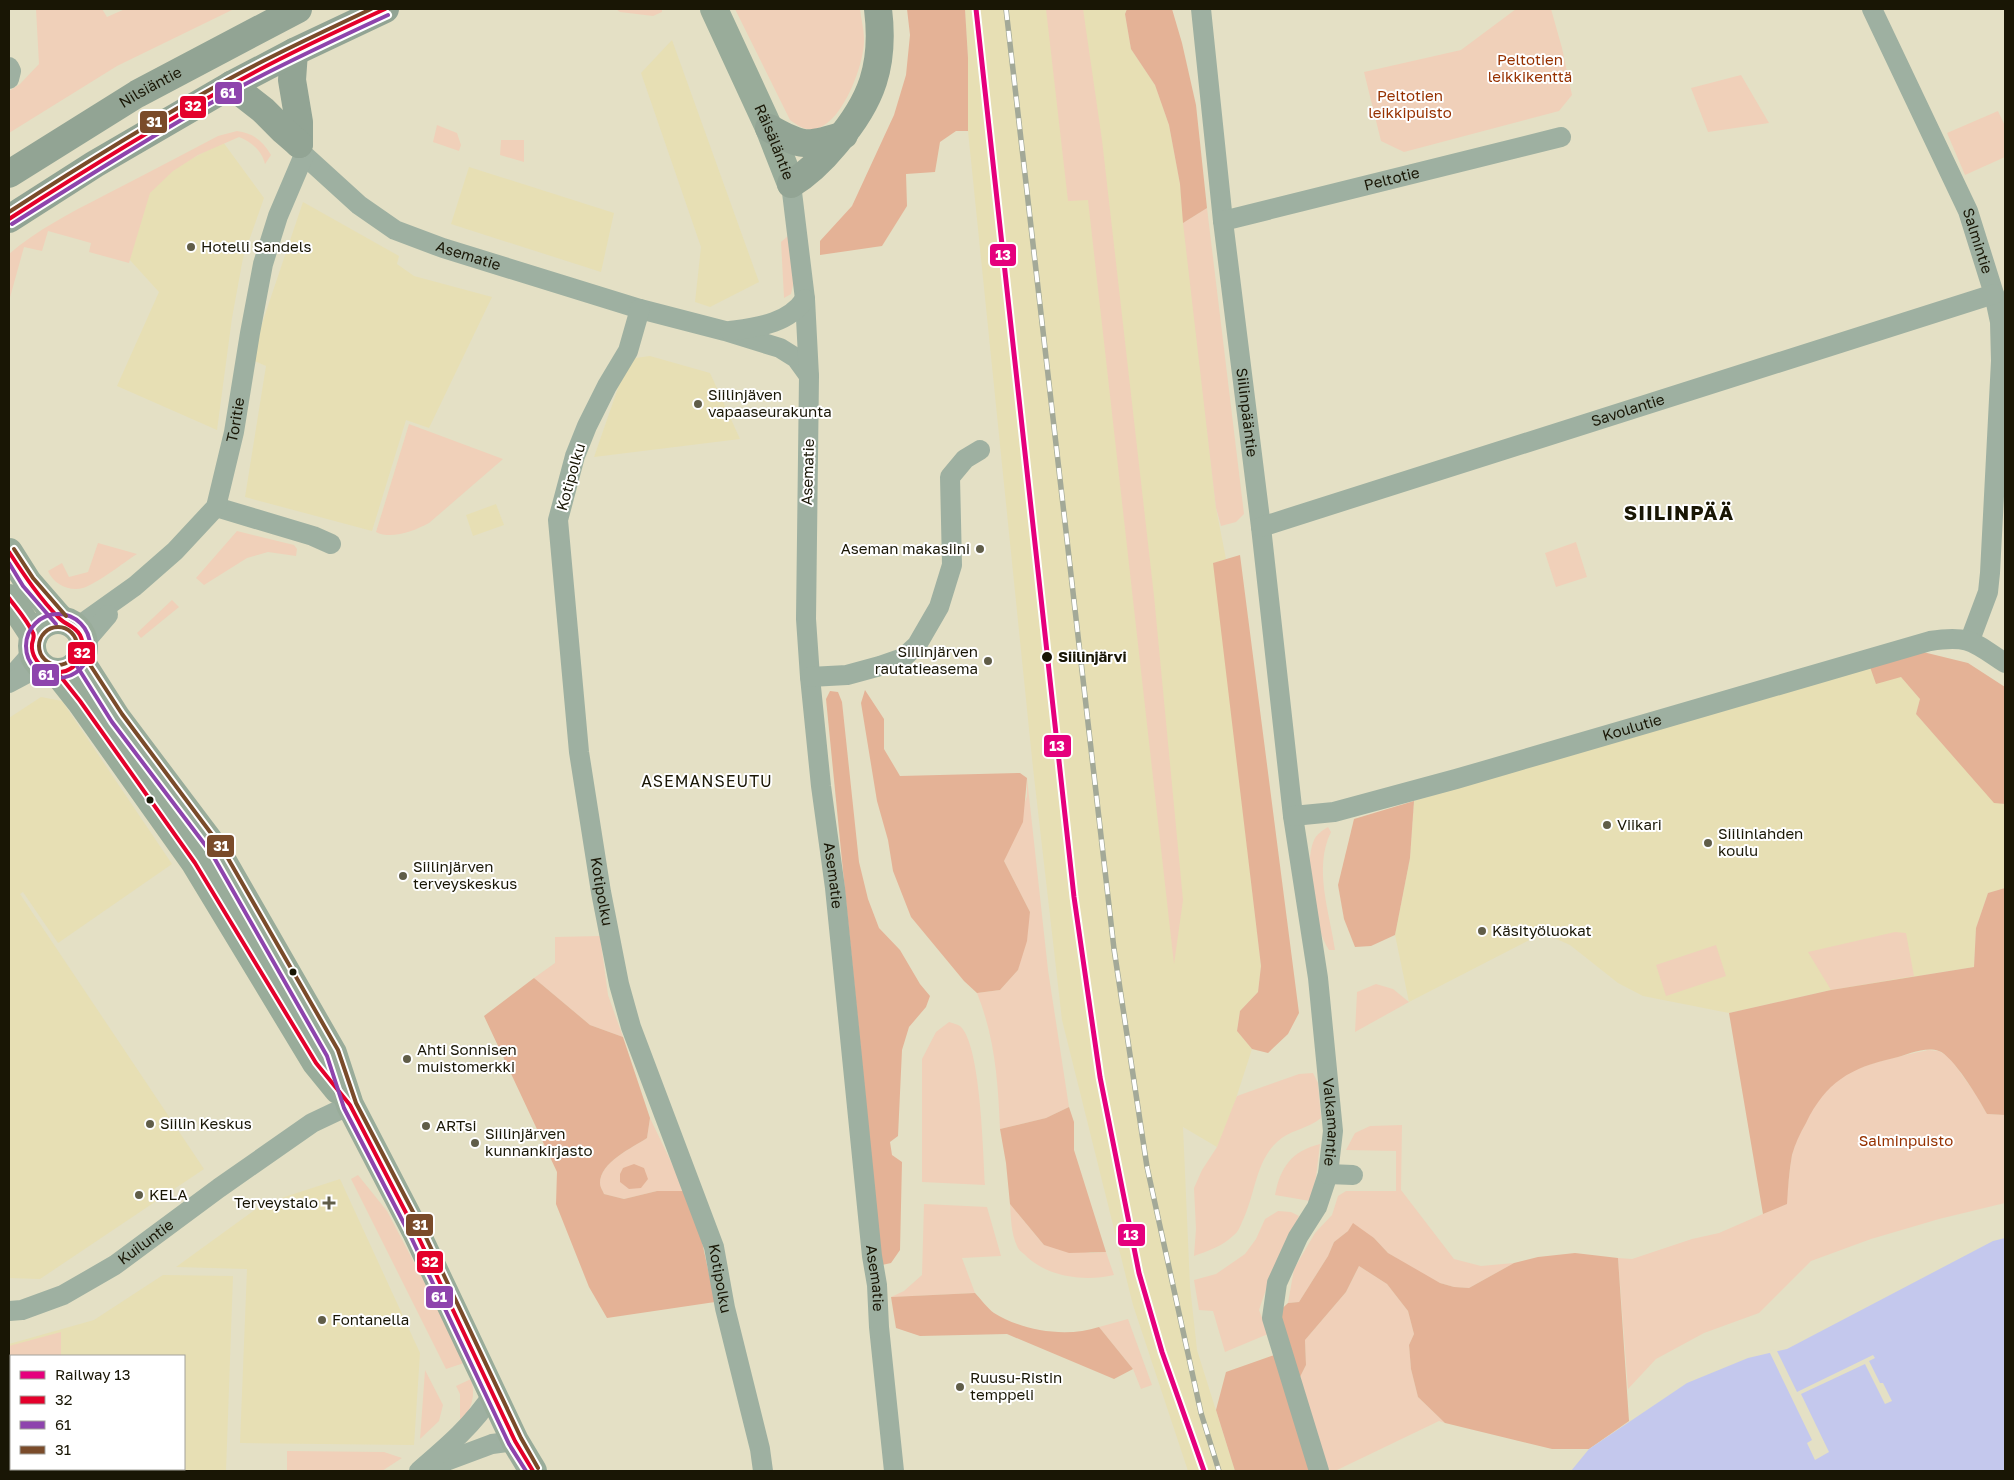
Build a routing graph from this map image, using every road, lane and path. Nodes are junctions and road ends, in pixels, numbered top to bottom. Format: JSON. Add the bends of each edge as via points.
{"nodes":[{"id":1,"x":298,"y":9,"type":"edge"},
{"id":2,"x":385,"y":9,"type":"edge"},
{"id":3,"x":714,"y":9,"type":"edge"},
{"id":4,"x":878,"y":9,"type":"edge"},
{"id":5,"x":1201,"y":9,"type":"edge"},
{"id":6,"x":1872,"y":9,"type":"edge"},
{"id":7,"x":294,"y":52,"type":"junction"},
{"id":8,"x":9,"y":67,"type":"edge"},
{"id":9,"x":9,"y":79,"type":"edge"},
{"id":10,"x":232,"y":85,"type":"junction"},
{"id":11,"x":769,"y":128,"type":"junction"},
{"id":12,"x":844,"y":135,"type":"junction"},
{"id":13,"x":1561,"y":137,"type":"dead end"},
{"id":14,"x":302,"y":149,"type":"junction"},
{"id":15,"x":9,"y":174,"type":"edge"},
{"id":16,"x":790,"y":184,"type":"junction"},
{"id":17,"x":9,"y":219,"type":"edge"},
{"id":18,"x":1223,"y":221,"type":"junction"},
{"id":19,"x":1994,"y":294,"type":"junction"},
{"id":20,"x":805,"y":299,"type":"junction"},
{"id":21,"x":640,"y":309,"type":"junction"},
{"id":22,"x":725,"y":331,"type":"junction"},
{"id":23,"x":809,"y":376,"type":"junction"},
{"id":24,"x":980,"y":450,"type":"dead end"},
{"id":25,"x":216,"y":507,"type":"junction"},
{"id":26,"x":1261,"y":526,"type":"junction"},
{"id":27,"x":331,"y":544,"type":"dead end"},
{"id":28,"x":9,"y":552,"type":"edge"},
{"id":29,"x":9,"y":598,"type":"edge"},
{"id":30,"x":1970,"y":640,"type":"junction"},
{"id":31,"x":58,"y":647,"type":"junction"},
{"id":32,"x":2005,"y":664,"type":"edge"},
{"id":33,"x":810,"y":677,"type":"junction"},
{"id":34,"x":9,"y":681,"type":"edge"},
{"id":35,"x":1293,"y":816,"type":"junction"},
{"id":36,"x":350,"y":1105,"type":"junction"},
{"id":37,"x":1328,"y":1174,"type":"junction"},
{"id":38,"x":1353,"y":1175,"type":"dead end"},
{"id":39,"x":9,"y":1311,"type":"edge"},
{"id":40,"x":493,"y":1394,"type":"junction"},
{"id":41,"x":514,"y":1441,"type":"junction"},
{"id":42,"x":421,"y":1471,"type":"edge"},
{"id":43,"x":533,"y":1471,"type":"edge"},
{"id":44,"x":763,"y":1471,"type":"edge"},
{"id":45,"x":894,"y":1471,"type":"edge"},
{"id":46,"x":1319,"y":1471,"type":"edge"}],
"edges":[{"from":1,"to":15,"type":"main road","name":"Nilsiäntie","via":[[137,94]]},
{"from":2,"to":7,"type":"main road"},
{"from":3,"to":11,"type":"street","name":"Räisäläntie"},
{"from":4,"to":12,"type":"main road","via":[[881,29],[878,64],[864,107]]},
{"from":5,"to":18,"type":"street","name":"Siilinpääntie"},
{"from":6,"to":19,"type":"street","name":"Salmintie","via":[[1968,210]]},
{"from":7,"to":10,"type":"main road"},
{"from":7,"to":14,"type":"main road","via":[[292,80]]},
{"from":8,"to":9,"type":"street"},
{"from":10,"to":14,"type":"main road"},
{"from":10,"to":17,"type":"main road","via":[[95,164]]},
{"from":11,"to":12,"type":"main road","via":[[792,141],[806,144]]},
{"from":11,"to":16,"type":"street","name":"Räisäläntie"},
{"from":12,"to":16,"type":"main road","via":[[806,175]]},
{"from":13,"to":18,"type":"street","name":"Peltotie"},
{"from":14,"to":21,"type":"street","name":"Asematie","via":[[359,205],[395,230]]},
{"from":14,"to":25,"type":"street","name":"Toritie","via":[[263,264],[234,432]]},
{"from":16,"to":20,"type":"street","name":"Räisäläntie"},
{"from":18,"to":26,"type":"street","name":"Siilinpääntie"},
{"from":19,"to":26,"type":"street","name":"Savolantie"},
{"from":19,"to":30,"type":"street","name":"Salmintie","via":[[2000,322],[2002,361],[1990,573],[1988,592]]},
{"from":20,"to":22,"type":"street","name":"Asematie","via":[[793,314],[780,320],[753,328]]},
{"from":20,"to":23,"type":"street","name":"Räisäläntie"},
{"from":21,"to":22,"type":"street","name":"Asematie"},
{"from":21,"to":44,"type":"street","name":"Kotipolku","via":[[628,351],[581,441],[558,520],[579,752],[619,984],[630,1026],[714,1247]]},
{"from":22,"to":23,"type":"street","name":"Asematie","via":[[780,348],[796,358]]},
{"from":23,"to":33,"type":"street","name":"Asematie","via":[[806,619]]},
{"from":24,"to":33,"type":"street","via":[[965,459],[950,477],[952,564],[938,607],[917,644],[903,658],[880,666],[846,675]]},
{"from":25,"to":27,"type":"street"},
{"from":25,"to":31,"type":"street","name":"Toritie","via":[[175,551]]},
{"from":26,"to":35,"type":"street","name":"Siilinpääntie"},
{"from":28,"to":31,"type":"street","via":[[28,582]]},
{"from":29,"to":31,"type":"street"},
{"from":30,"to":32,"type":"street"},
{"from":30,"to":35,"type":"street","name":"Koulutie","via":[[1953,637],[1930,641],[1456,780],[1334,812]]},
{"from":31,"to":34,"type":"street","name":"Toritie"},
{"from":31,"to":36,"type":"street","via":[[118,718],[218,851],[333,1053]]},
{"from":33,"to":45,"type":"street","name":"Asematie","via":[[877,1285]]},
{"from":35,"to":37,"type":"street","name":"Valkamantie","via":[[1326,1053],[1333,1131]]},
{"from":36,"to":39,"type":"street","name":"Kuiluntie","via":[[312,1124],[115,1265],[63,1295],[22,1310]]},
{"from":36,"to":40,"type":"street","via":[[416,1232]]},
{"from":37,"to":38,"type":"street"},
{"from":37,"to":46,"type":"street","name":"Valkamantie","via":[[1317,1207],[1298,1237],[1277,1283],[1272,1318]]},
{"from":40,"to":41,"type":"street"},
{"from":40,"to":42,"type":"street","via":[[479,1416]]},
{"from":41,"to":42,"type":"street","via":[[476,1449]]},
{"from":41,"to":43,"type":"street"}]}
